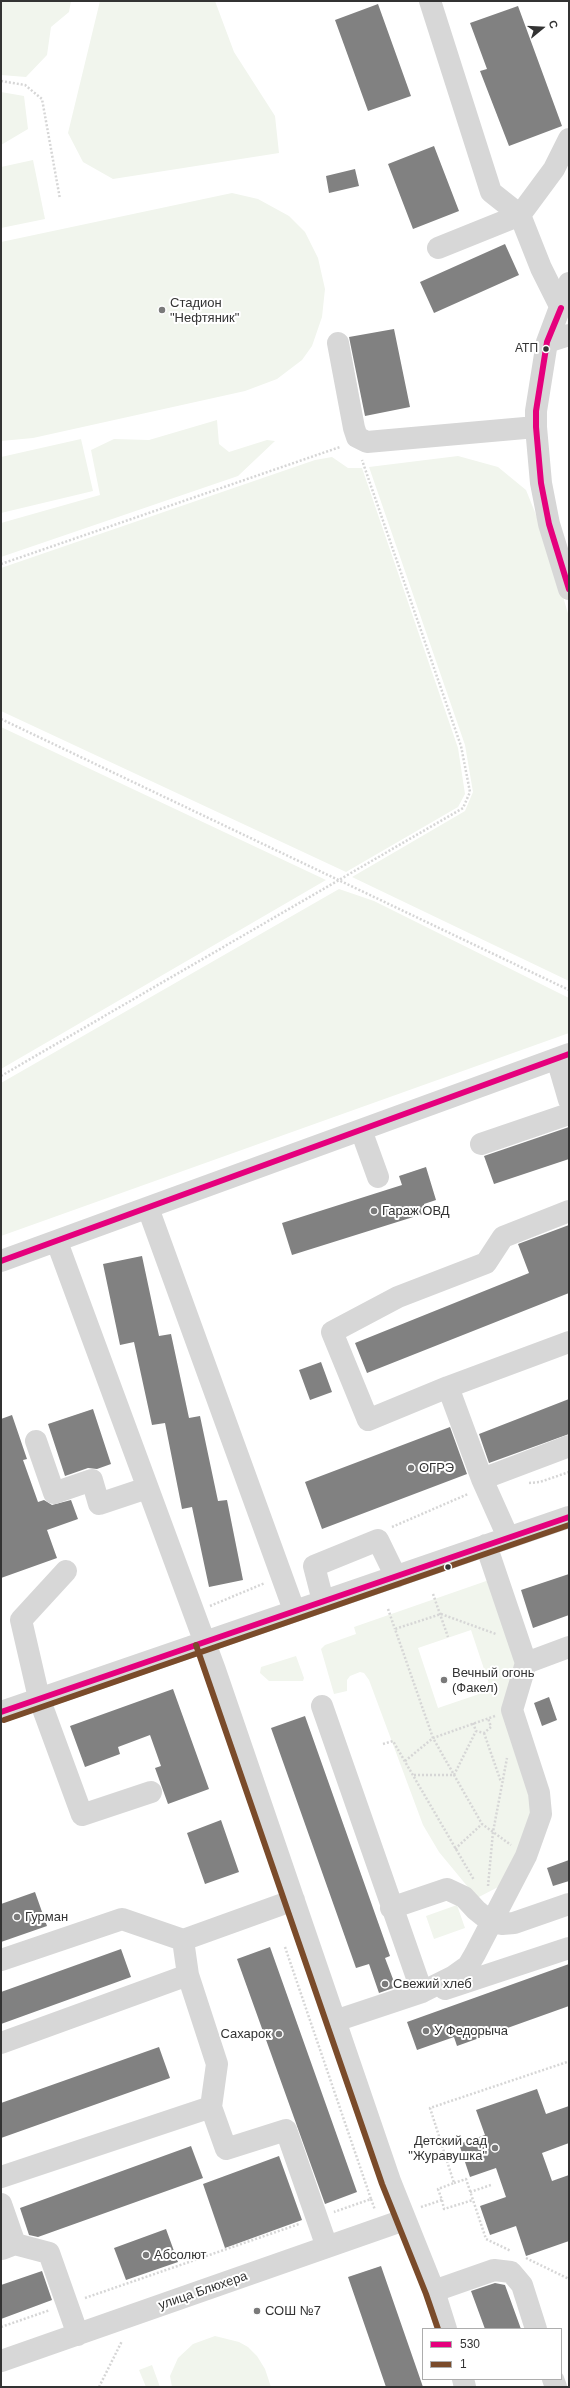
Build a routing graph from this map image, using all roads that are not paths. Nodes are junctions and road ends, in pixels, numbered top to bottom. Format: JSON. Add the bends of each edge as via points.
{"nodes":[{"id":1,"x":430,"y":1,"type":"edge"},
{"id":2,"x":569,"y":139,"type":"edge"},
{"id":3,"x":520,"y":215,"type":"junction"},
{"id":4,"x":438,"y":248,"type":"dead end"},
{"id":5,"x":569,"y":283,"type":"edge"},
{"id":6,"x":561,"y":308,"type":"junction"},
{"id":7,"x":569,"y":336,"type":"edge"},
{"id":8,"x":338,"y":342,"type":"dead end"},
{"id":9,"x":547,"y":342,"type":"junction"},
{"id":10,"x":536,"y":427,"type":"junction"},
{"id":11,"x":569,"y":589,"type":"edge"},
{"id":12,"x":563,"y":1056,"type":"edge"},
{"id":13,"x":569,"y":1100,"type":"edge"},
{"id":14,"x":569,"y":1114,"type":"edge"},
{"id":15,"x":361,"y":1130,"type":"junction"},
{"id":16,"x":481,"y":1144,"type":"dead end"},
{"id":17,"x":378,"y":1177,"type":"dead end"},
{"id":18,"x":148,"y":1208,"type":"junction"},
{"id":19,"x":569,"y":1212,"type":"edge"},
{"id":20,"x":57,"y":1242,"type":"junction"},
{"id":21,"x":1,"y":1261,"type":"edge"},
{"id":22,"x":569,"y":1342,"type":"edge"},
{"id":23,"x":448,"y":1386,"type":"junction"},
{"id":24,"x":36,"y":1441,"type":"dead end"},
{"id":25,"x":569,"y":1446,"type":"edge"},
{"id":26,"x":482,"y":1479,"type":"junction"},
{"id":27,"x":147,"y":1488,"type":"junction"},
{"id":28,"x":569,"y":1517,"type":"edge"},
{"id":29,"x":508,"y":1537,"type":"junction"},
{"id":30,"x":486,"y":1545,"type":"junction"},
{"id":31,"x":66,"y":1571,"type":"dead end"},
{"id":32,"x":396,"y":1576,"type":"junction"},
{"id":33,"x":323,"y":1601,"type":"junction"},
{"id":34,"x":294,"y":1610,"type":"junction"},
{"id":35,"x":204,"y":1642,"type":"junction"},
{"id":36,"x":569,"y":1647,"type":"edge"},
{"id":37,"x":526,"y":1663,"type":"junction"},
{"id":38,"x":39,"y":1698,"type":"junction"},
{"id":39,"x":322,"y":1706,"type":"dead end"},
{"id":40,"x":1,"y":1712,"type":"edge"},
{"id":41,"x":151,"y":1792,"type":"dead end"},
{"id":42,"x":294,"y":1900,"type":"junction"},
{"id":43,"x":569,"y":1904,"type":"edge"},
{"id":44,"x":392,"y":1908,"type":"junction"},
{"id":45,"x":491,"y":1922,"type":"junction"},
{"id":46,"x":183,"y":1940,"type":"junction"},
{"id":47,"x":569,"y":1948,"type":"edge"},
{"id":48,"x":1,"y":1960,"type":"edge"},
{"id":49,"x":188,"y":1975,"type":"junction"},
{"id":50,"x":422,"y":1992,"type":"junction"},
{"id":51,"x":335,"y":2021,"type":"junction"},
{"id":52,"x":1,"y":2043,"type":"edge"},
{"id":53,"x":211,"y":2107,"type":"junction"},
{"id":54,"x":1,"y":2177,"type":"edge"},
{"id":55,"x":1,"y":2204,"type":"edge"},
{"id":56,"x":404,"y":2220,"type":"junction"},
{"id":57,"x":8,"y":2246,"type":"edge"},
{"id":58,"x":327,"y":2247,"type":"junction"},
{"id":59,"x":434,"y":2291,"type":"junction"},
{"id":60,"x":446,"y":2328,"type":"edge"},
{"id":61,"x":536,"y":2328,"type":"edge"},
{"id":62,"x":78,"y":2335,"type":"junction"},
{"id":63,"x":1,"y":2361,"type":"edge"}],
"edges":[{"from":1,"to":3,"type":"street","via":[[491,192]]},
{"from":2,"to":3,"type":"street","via":[[554,169]]},
{"from":3,"to":4,"type":"street"},
{"from":3,"to":6,"type":"street","via":[[541,268]]},
{"from":5,"to":6,"type":"street"},
{"from":6,"to":9,"type":"street"},
{"from":7,"to":9,"type":"street"},
{"from":8,"to":10,"type":"street","via":[[354,428],[357,437],[368,442]]},
{"from":9,"to":10,"type":"street","via":[[536,411]]},
{"from":10,"to":11,"type":"street","via":[[541,483],[549,524]]},
{"from":12,"to":13,"type":"street"},
{"from":12,"to":15,"type":"street"},
{"from":14,"to":16,"type":"street"},
{"from":15,"to":17,"type":"street"},
{"from":15,"to":18,"type":"street"},
{"from":18,"to":20,"type":"street"},
{"from":18,"to":34,"type":"street"},
{"from":19,"to":23,"type":"street","via":[[503,1237],[486,1263],[398,1297],[332,1332],[368,1420]]},
{"from":20,"to":21,"type":"street"},
{"from":20,"to":27,"type":"street"},
{"from":22,"to":23,"type":"street"},
{"from":23,"to":26,"type":"street"},
{"from":24,"to":27,"type":"street","via":[[54,1493],[92,1480],[99,1504]]},
{"from":25,"to":26,"type":"street"},
{"from":26,"to":29,"type":"street"},
{"from":27,"to":35,"type":"street"},
{"from":28,"to":29,"type":"street"},
{"from":29,"to":30,"type":"street"},
{"from":30,"to":32,"type":"street"},
{"from":30,"to":37,"type":"street"},
{"from":31,"to":38,"type":"street","via":[[21,1620]]},
{"from":32,"to":33,"type":"street"},
{"from":32,"to":33,"type":"street","via":[[378,1540],[314,1566]]},
{"from":33,"to":34,"type":"street"},
{"from":34,"to":35,"type":"street"},
{"from":35,"to":38,"type":"street"},
{"from":35,"to":42,"type":"street"},
{"from":36,"to":37,"type":"street"},
{"from":37,"to":45,"type":"street","via":[[512,1710],[540,1793],[541,1814],[526,1856]]},
{"from":38,"to":40,"type":"street"},
{"from":38,"to":41,"type":"street","via":[[82,1815]]},
{"from":39,"to":44,"type":"street"},
{"from":42,"to":46,"type":"street"},
{"from":42,"to":51,"type":"street"},
{"from":43,"to":45,"type":"street","via":[[514,1923]]},
{"from":44,"to":45,"type":"street","via":[[447,1889],[464,1897]]},
{"from":44,"to":50,"type":"street"},
{"from":45,"to":50,"type":"street","via":[[468,1966]]},
{"from":46,"to":48,"type":"street","via":[[122,1919]]},
{"from":46,"to":49,"type":"street"},
{"from":47,"to":50,"type":"street","via":[[453,1988]]},
{"from":49,"to":52,"type":"street"},
{"from":49,"to":53,"type":"street","via":[[217,2064]]},
{"from":50,"to":51,"type":"street"},
{"from":51,"to":56,"type":"street"},
{"from":53,"to":54,"type":"street"},
{"from":53,"to":58,"type":"street","via":[[226,2149],[286,2130]]},
{"from":55,"to":57,"type":"street"},
{"from":56,"to":58,"type":"street","name":"улица Блюхера"},
{"from":56,"to":59,"type":"street"},
{"from":57,"to":62,"type":"street","via":[[49,2253]]},
{"from":58,"to":62,"type":"street","name":"улица Блюхера"},
{"from":59,"to":60,"type":"street"},
{"from":59,"to":61,"type":"street","via":[[494,2270],[511,2272],[522,2285]]},
{"from":62,"to":63,"type":"street","name":"улица Блюхера"}]}
